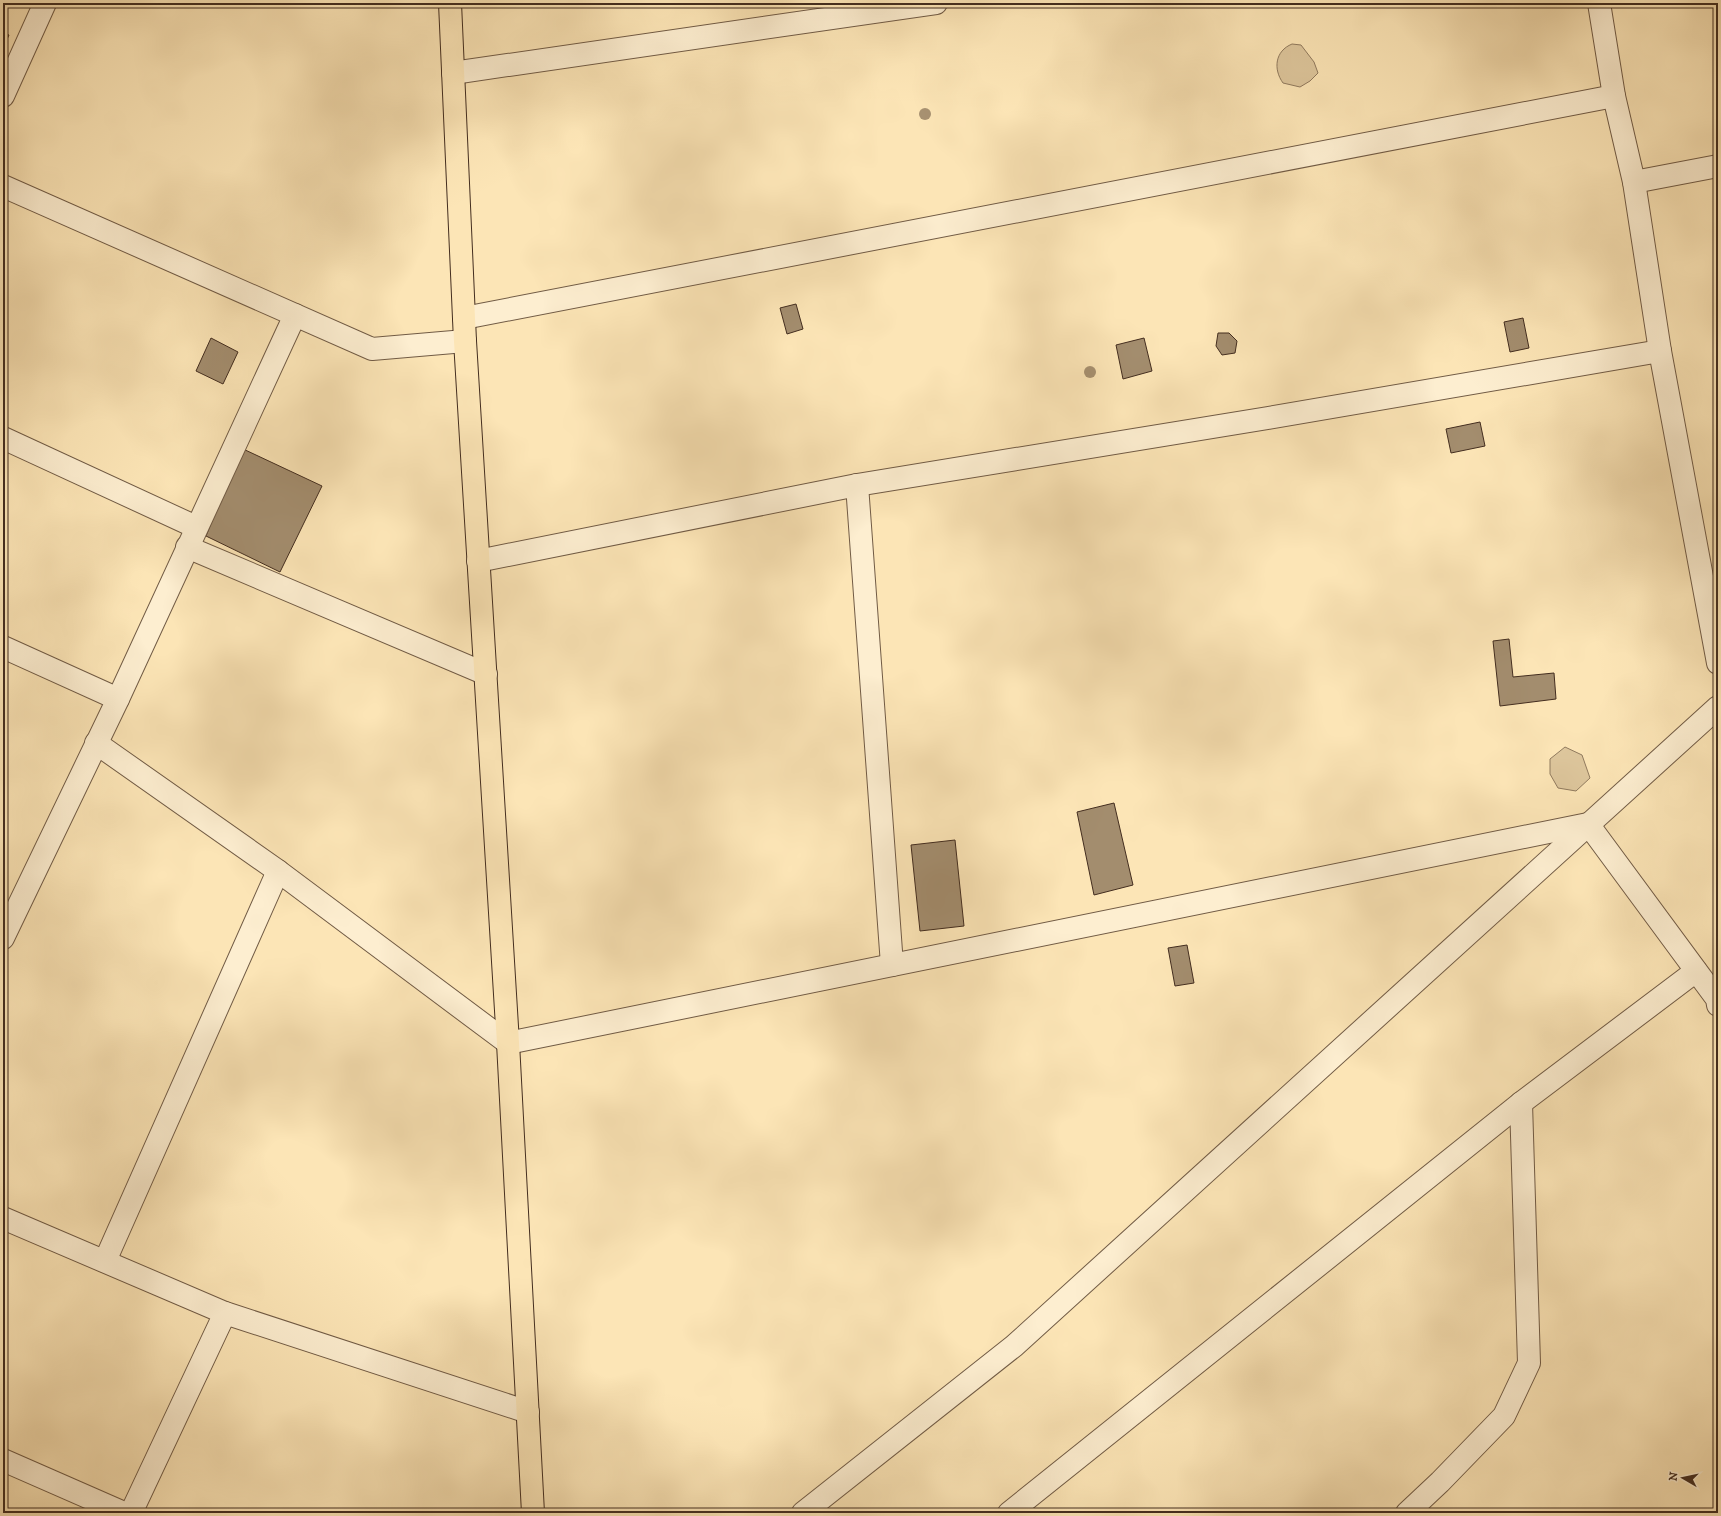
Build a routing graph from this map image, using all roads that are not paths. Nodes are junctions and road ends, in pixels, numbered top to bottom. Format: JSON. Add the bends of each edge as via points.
{"nodes":[{"id":1,"x":45,"y":3,"type":"edge"},
{"id":2,"x":450,"y":3,"type":"edge"},
{"id":3,"x":936,"y":3,"type":"edge"},
{"id":4,"x":1600,"y":3,"type":"edge"},
{"id":5,"x":453,"y":73,"type":"junction"},
{"id":6,"x":3,"y":96,"type":"edge"},
{"id":7,"x":1614,"y":96,"type":"junction"},
{"id":8,"x":1718,"y":166,"type":"edge"},
{"id":9,"x":1634,"y":182,"type":"junction"},
{"id":10,"x":3,"y":186,"type":"edge"},
{"id":11,"x":295,"y":315,"type":"junction"},
{"id":12,"x":464,"y":318,"type":"junction"},
{"id":13,"x":465,"y":341,"type":"junction"},
{"id":14,"x":1660,"y":351,"type":"junction"},
{"id":15,"x":3,"y":438,"type":"edge"},
{"id":16,"x":857,"y":484,"type":"junction"},
{"id":17,"x":196,"y":526,"type":"junction"},
{"id":18,"x":187,"y":547,"type":"junction"},
{"id":19,"x":478,"y":561,"type":"junction"},
{"id":20,"x":3,"y":647,"type":"edge"},
{"id":21,"x":1718,"y":663,"type":"edge"},
{"id":22,"x":486,"y":674,"type":"junction"},
{"id":23,"x":118,"y":699,"type":"junction"},
{"id":24,"x":1718,"y":707,"type":"edge"},
{"id":25,"x":96,"y":743,"type":"junction"},
{"id":26,"x":1588,"y":824,"type":"junction"},
{"id":27,"x":278,"y":871,"type":"junction"},
{"id":28,"x":3,"y":938,"type":"edge"},
{"id":29,"x":892,"y":965,"type":"junction"},
{"id":30,"x":1696,"y":971,"type":"junction"},
{"id":31,"x":1718,"y":1005,"type":"edge"},
{"id":32,"x":508,"y":1043,"type":"junction"},
{"id":33,"x":1521,"y":1103,"type":"junction"},
{"id":34,"x":3,"y":1218,"type":"edge"},
{"id":35,"x":105,"y":1261,"type":"junction"},
{"id":36,"x":225,"y":1313,"type":"junction"},
{"id":37,"x":528,"y":1412,"type":"junction"},
{"id":38,"x":3,"y":1460,"type":"edge"},
{"id":39,"x":124,"y":1513,"type":"edge"},
{"id":40,"x":131,"y":1513,"type":"edge"},
{"id":41,"x":533,"y":1513,"type":"edge"},
{"id":42,"x":803,"y":1513,"type":"edge"},
{"id":43,"x":1009,"y":1513,"type":"edge"},
{"id":44,"x":1407,"y":1513,"type":"edge"}],
"edges":[{"from":1,"to":6,"type":"street"},
{"from":2,"to":5,"type":"main road"},
{"from":3,"to":5,"type":"street"},
{"from":4,"to":7,"type":"street"},
{"from":5,"to":12,"type":"main road"},
{"from":7,"to":9,"type":"street"},
{"from":7,"to":12,"type":"street"},
{"from":8,"to":9,"type":"street"},
{"from":9,"to":14,"type":"street"},
{"from":10,"to":11,"type":"street"},
{"from":11,"to":13,"type":"street","via":[[372,349]]},
{"from":11,"to":17,"type":"street"},
{"from":12,"to":13,"type":"main road"},
{"from":13,"to":19,"type":"main road"},
{"from":14,"to":16,"type":"street"},
{"from":14,"to":21,"type":"street"},
{"from":15,"to":17,"type":"street"},
{"from":16,"to":19,"type":"street"},
{"from":16,"to":29,"type":"street"},
{"from":17,"to":18,"type":"street"},
{"from":18,"to":22,"type":"street"},
{"from":18,"to":23,"type":"street"},
{"from":19,"to":22,"type":"main road"},
{"from":20,"to":23,"type":"street"},
{"from":22,"to":32,"type":"main road"},
{"from":23,"to":25,"type":"street"},
{"from":24,"to":26,"type":"street"},
{"from":25,"to":27,"type":"street"},
{"from":25,"to":28,"type":"street"},
{"from":26,"to":29,"type":"street"},
{"from":26,"to":30,"type":"street"},
{"from":26,"to":42,"type":"street","via":[[1014,1346]]},
{"from":27,"to":32,"type":"street"},
{"from":27,"to":35,"type":"street"},
{"from":29,"to":32,"type":"street"},
{"from":30,"to":31,"type":"street"},
{"from":30,"to":33,"type":"street"},
{"from":32,"to":37,"type":"main road"},
{"from":33,"to":43,"type":"street"},
{"from":33,"to":44,"type":"street","via":[[1529,1364],[1504,1416]]},
{"from":34,"to":35,"type":"street"},
{"from":35,"to":36,"type":"street"},
{"from":36,"to":37,"type":"street"},
{"from":36,"to":40,"type":"street"},
{"from":37,"to":41,"type":"main road"},
{"from":38,"to":39,"type":"street"}]}
